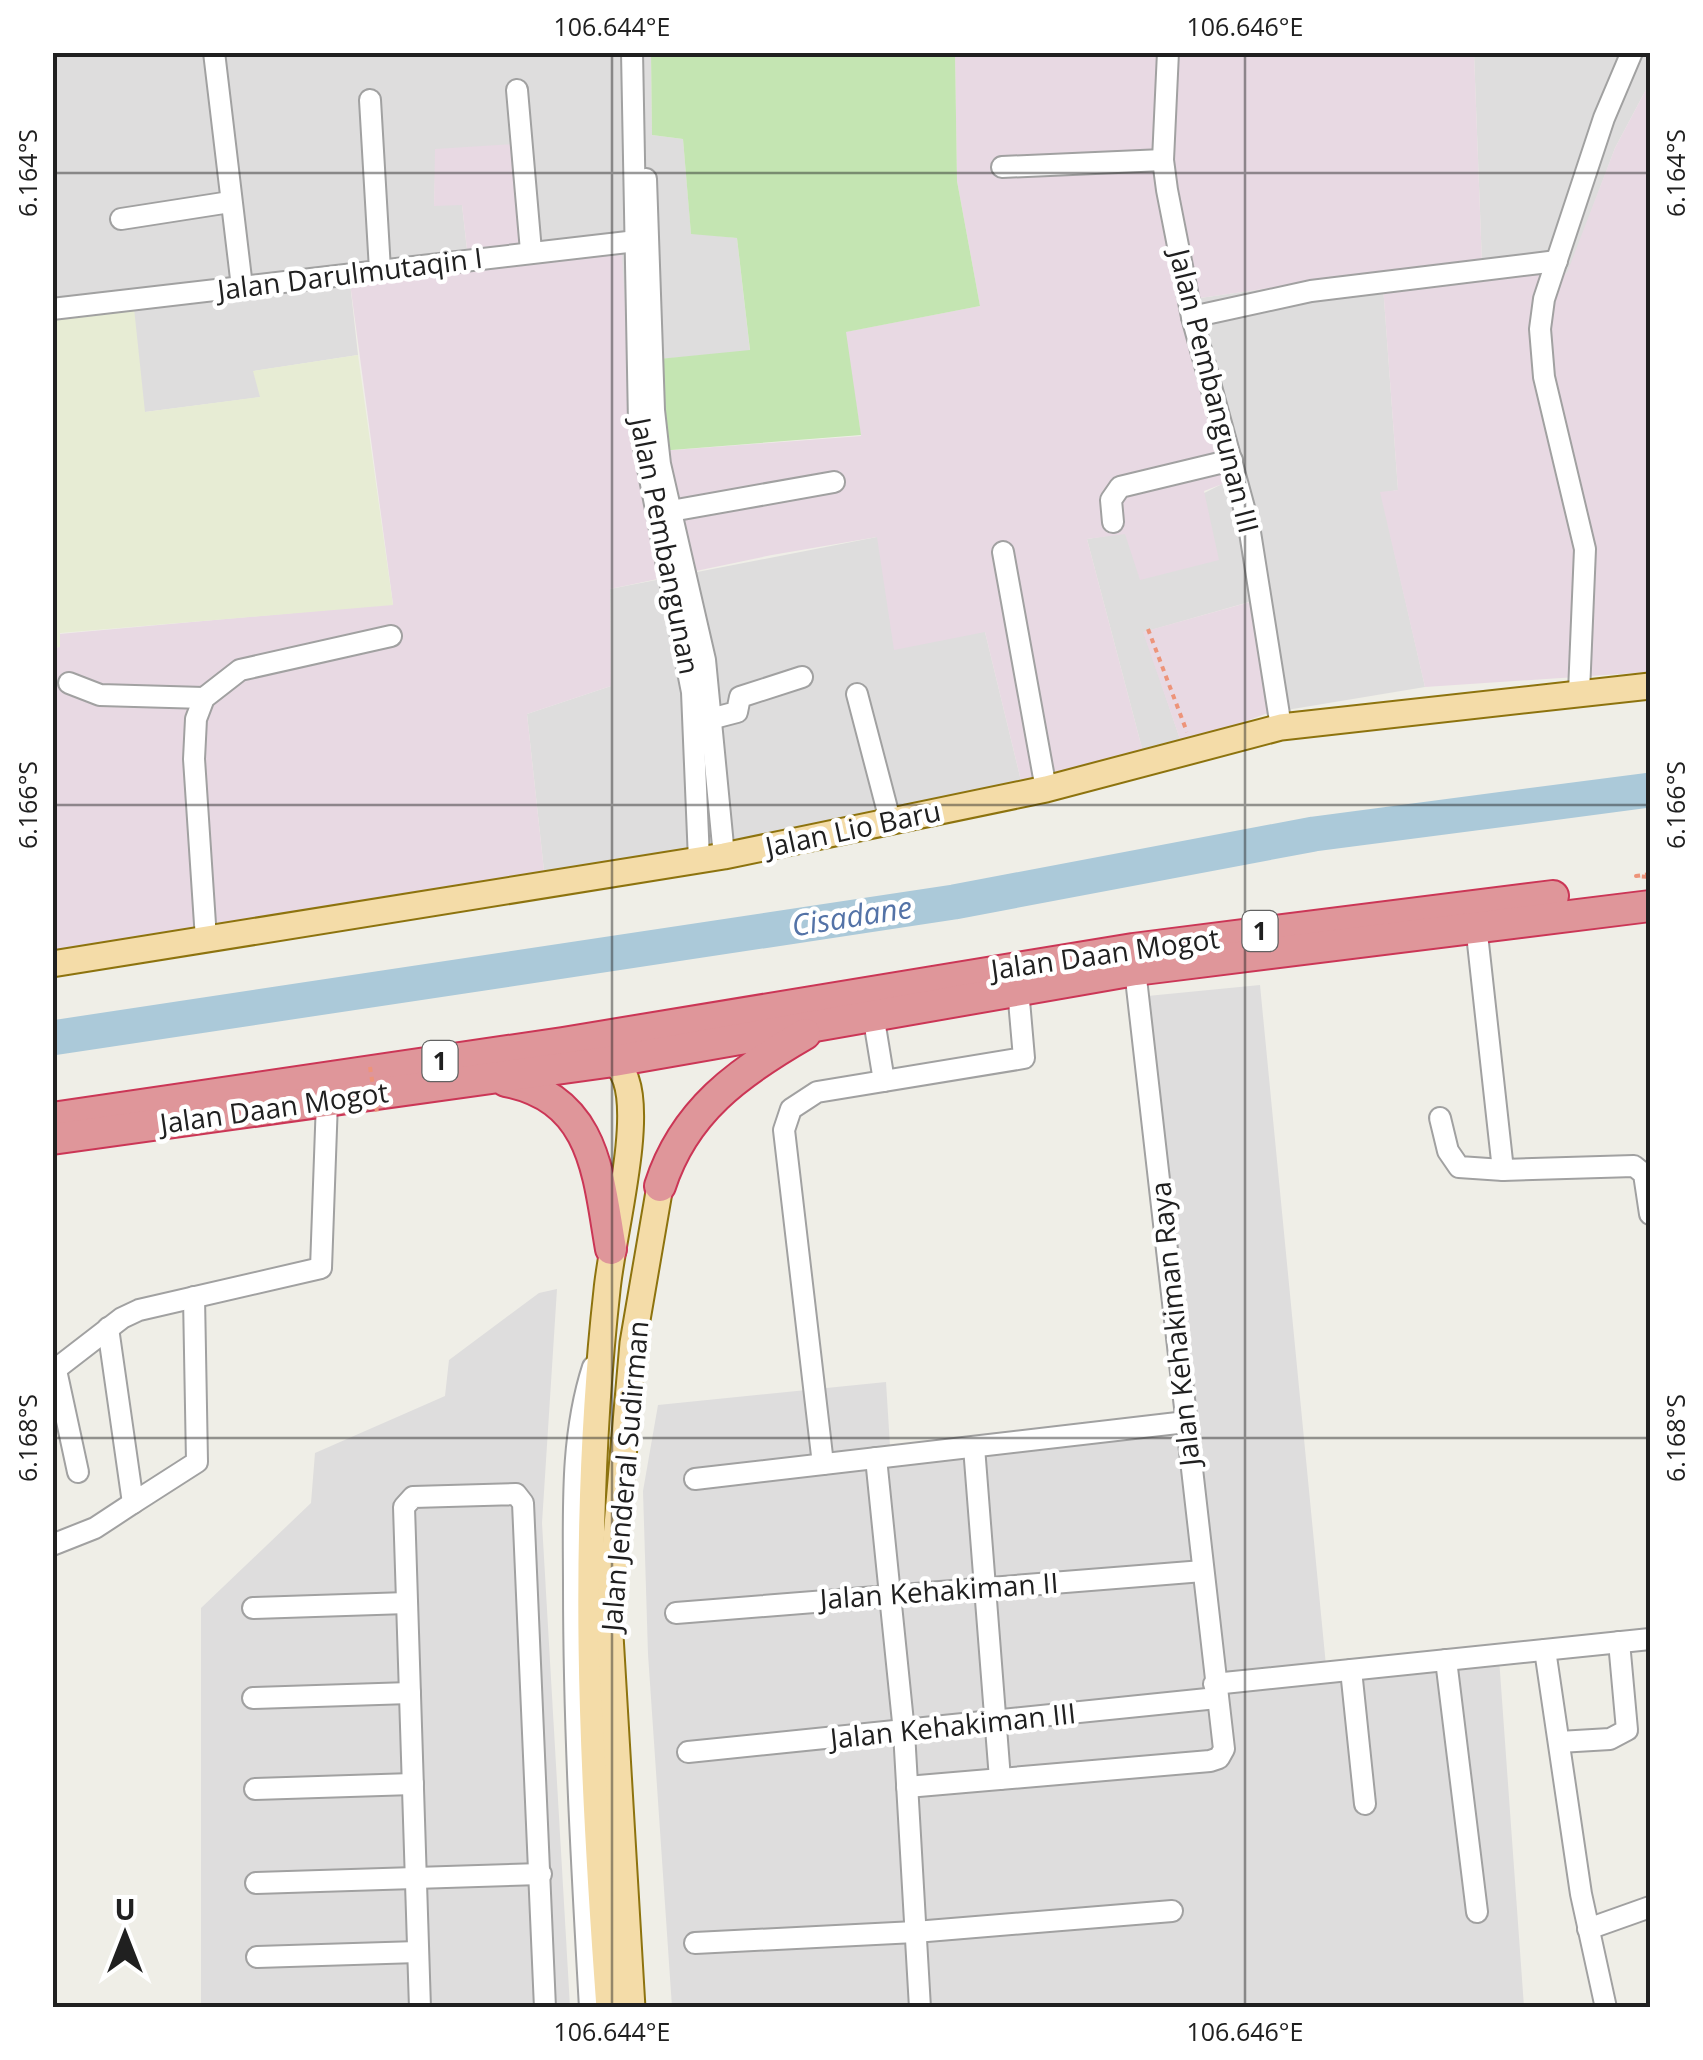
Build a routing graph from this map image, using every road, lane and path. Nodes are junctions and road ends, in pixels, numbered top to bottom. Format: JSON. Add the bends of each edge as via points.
{"nodes":[{"id":1,"x":214,"y":52,"type":"edge"},
{"id":2,"x":632,"y":52,"type":"edge"},
{"id":3,"x":645,"y":52,"type":"edge"},
{"id":4,"x":1168,"y":52,"type":"edge"},
{"id":5,"x":1632,"y":52,"type":"edge"},
{"id":6,"x":517,"y":90,"type":"dead end"},
{"id":7,"x":370,"y":100,"type":"dead end"},
{"id":8,"x":1163,"y":160,"type":"junction"},
{"id":9,"x":1002,"y":167,"type":"dead end"},
{"id":10,"x":230,"y":202,"type":"junction"},
{"id":11,"x":121,"y":219,"type":"dead end"},
{"id":12,"x":640,"y":240,"type":"junction"},
{"id":13,"x":531,"y":252,"type":"junction"},
{"id":14,"x":1557,"y":261,"type":"junction"},
{"id":15,"x":380,"y":270,"type":"junction"},
{"id":16,"x":242,"y":287,"type":"junction"},
{"id":17,"x":52,"y":308,"type":"edge"},
{"id":18,"x":1192,"y":317,"type":"junction"},
{"id":19,"x":1232,"y":460,"type":"junction"},
{"id":20,"x":834,"y":482,"type":"dead end"},
{"id":21,"x":670,"y":511,"type":"junction"},
{"id":22,"x":1113,"y":522,"type":"dead end"},
{"id":23,"x":1003,"y":552,"type":"dead end"},
{"id":24,"x":1148,"y":629,"type":"dead end"},
{"id":25,"x":391,"y":636,"type":"dead end"},
{"id":26,"x":802,"y":677,"type":"dead end"},
{"id":27,"x":69,"y":683,"type":"dead end"},
{"id":28,"x":1650,"y":686,"type":"edge"},
{"id":29,"x":1578,"y":692,"type":"junction"},
{"id":30,"x":857,"y":694,"type":"dead end"},
{"id":31,"x":204,"y":698,"type":"junction"},
{"id":32,"x":714,"y":718,"type":"junction"},
{"id":33,"x":1186,"y":728,"type":"dead end"},
{"id":34,"x":1281,"y":728,"type":"junction"},
{"id":35,"x":1046,"y":789,"type":"junction"},
{"id":36,"x":890,"y":820,"type":"junction"},
{"id":37,"x":712,"y":858,"type":"junction"},
{"id":38,"x":1650,"y":886,"type":"edge"},
{"id":39,"x":1650,"y":906,"type":"edge"},
{"id":40,"x":1476,"y":925,"type":"junction"},
{"id":41,"x":206,"y":939,"type":"junction"},
{"id":42,"x":1134,"y":960,"type":"junction"},
{"id":43,"x":52,"y":964,"type":"edge"},
{"id":44,"x":1018,"y":989,"type":"junction"},
{"id":45,"x":872,"y":1014,"type":"junction"},
{"id":46,"x":825,"y":1022,"type":"junction"},
{"id":47,"x":563,"y":1042,"type":"junction"},
{"id":48,"x":614,"y":1061,"type":"junction"},
{"id":49,"x":370,"y":1066,"type":"dead end"},
{"id":50,"x":490,"y":1078,"type":"junction"},
{"id":51,"x":884,"y":1081,"type":"junction"},
{"id":52,"x":309,"y":1094,"type":"junction"},
{"id":53,"x":377,"y":1112,"type":"dead end"},
{"id":54,"x":52,"y":1118,"type":"edge"},
{"id":55,"x":1440,"y":1118,"type":"dead end"},
{"id":56,"x":52,"y":1139,"type":"edge"},
{"id":57,"x":1503,"y":1170,"type":"junction"},
{"id":58,"x":660,"y":1186,"type":"joint"},
{"id":59,"x":1650,"y":1214,"type":"edge"},
{"id":60,"x":611,"y":1250,"type":"junction"},
{"id":61,"x":194,"y":1297,"type":"junction"},
{"id":62,"x":108,"y":1328,"type":"junction"},
{"id":63,"x":600,"y":1343,"type":"junction"},
{"id":64,"x":54,"y":1371,"type":"edge"},
{"id":65,"x":1186,"y":1422,"type":"junction"},
{"id":66,"x":974,"y":1447,"type":"junction"},
{"id":67,"x":876,"y":1458,"type":"junction"},
{"id":68,"x":823,"y":1464,"type":"junction"},
{"id":69,"x":78,"y":1472,"type":"dead end"},
{"id":70,"x":695,"y":1479,"type":"dead end"},
{"id":71,"x":132,"y":1503,"type":"junction"},
{"id":72,"x":52,"y":1545,"type":"edge"},
{"id":73,"x":1203,"y":1570,"type":"junction"},
{"id":74,"x":988,"y":1588,"type":"junction"},
{"id":75,"x":890,"y":1593,"type":"junction"},
{"id":76,"x":407,"y":1603,"type":"junction"},
{"id":77,"x":253,"y":1608,"type":"dead end"},
{"id":78,"x":676,"y":1613,"type":"dead end"},
{"id":79,"x":1650,"y":1640,"type":"edge"},
{"id":80,"x":1620,"y":1642,"type":"junction"},
{"id":81,"x":1545,"y":1650,"type":"junction"},
{"id":82,"x":1446,"y":1660,"type":"junction"},
{"id":83,"x":1351,"y":1670,"type":"junction"},
{"id":84,"x":1216,"y":1691,"type":"junction"},
{"id":85,"x":410,"y":1693,"type":"junction"},
{"id":86,"x":252,"y":1698,"type":"dead end"},
{"id":87,"x":998,"y":1720,"type":"junction"},
{"id":88,"x":904,"y":1732,"type":"junction"},
{"id":89,"x":1558,"y":1742,"type":"junction"},
{"id":90,"x":688,"y":1752,"type":"dead end"},
{"id":91,"x":1000,"y":1779,"type":"junction"},
{"id":92,"x":413,"y":1784,"type":"junction"},
{"id":93,"x":907,"y":1787,"type":"junction"},
{"id":94,"x":255,"y":1789,"type":"dead end"},
{"id":95,"x":1365,"y":1804,"type":"dead end"},
{"id":96,"x":541,"y":1874,"type":"junction"},
{"id":97,"x":416,"y":1878,"type":"junction"},
{"id":98,"x":256,"y":1883,"type":"dead end"},
{"id":99,"x":1650,"y":1907,"type":"edge"},
{"id":100,"x":1172,"y":1911,"type":"dead end"},
{"id":101,"x":1476,"y":1912,"type":"dead end"},
{"id":102,"x":1588,"y":1929,"type":"junction"},
{"id":103,"x":915,"y":1932,"type":"junction"},
{"id":104,"x":695,"y":1943,"type":"dead end"},
{"id":105,"x":418,"y":1952,"type":"junction"},
{"id":106,"x":257,"y":1957,"type":"dead end"},
{"id":107,"x":420,"y":2008,"type":"edge"},
{"id":108,"x":545,"y":2008,"type":"edge"},
{"id":109,"x":590,"y":2008,"type":"edge"},
{"id":110,"x":609,"y":2008,"type":"edge"},
{"id":111,"x":632,"y":2008,"type":"edge"},
{"id":112,"x":920,"y":2008,"type":"edge"},
{"id":113,"x":1606,"y":2008,"type":"edge"}],
"edges":[{"from":1,"to":10,"type":"street"},
{"from":2,"to":12,"type":"street","name":"Jalan Pembangunan"},
{"from":3,"to":12,"type":"street","name":"Jalan Pembangunan"},
{"from":4,"to":8,"type":"street","name":"Jalan Pembangunan III"},
{"from":5,"to":14,"type":"street"},
{"from":6,"to":13,"type":"street"},
{"from":7,"to":15,"type":"street"},
{"from":8,"to":9,"type":"street"},
{"from":8,"to":18,"type":"street","name":"Jalan Pembangunan III"},
{"from":10,"to":11,"type":"street"},
{"from":10,"to":16,"type":"street"},
{"from":12,"to":13,"type":"street","name":"Jalan Darulmutaqin I"},
{"from":12,"to":21,"type":"street","name":"Jalan Pembangunan"},
{"from":12,"to":37,"type":"street","name":"Jalan Pembangunan","via":[[638,423],[692,692]]},
{"from":13,"to":15,"type":"street","name":"Jalan Darulmutaqin I"},
{"from":14,"to":18,"type":"street","via":[[1311,291]]},
{"from":14,"to":29,"type":"street","via":[[1540,329],[1544,377],[1585,549]]},
{"from":15,"to":16,"type":"street","name":"Jalan Darulmutaqin I"},
{"from":16,"to":17,"type":"street","name":"Jalan Darulmutaqin I"},
{"from":18,"to":19,"type":"street","name":"Jalan Pembangunan III"},
{"from":19,"to":22,"type":"street","via":[[1120,487],[1110,500]]},
{"from":19,"to":34,"type":"street","name":"Jalan Pembangunan III"},
{"from":20,"to":21,"type":"street"},
{"from":21,"to":32,"type":"street","name":"Jalan Pembangunan"},
{"from":23,"to":35,"type":"street"},
{"from":24,"to":33,"type":"path"},
{"from":25,"to":31,"type":"street","via":[[240,670]]},
{"from":26,"to":32,"type":"street","via":[[740,697],[734,714]]},
{"from":27,"to":31,"type":"street","via":[[100,695]]},
{"from":28,"to":29,"type":"main road","name":"Jalan Lio Baru"},
{"from":29,"to":34,"type":"main road","name":"Jalan Lio Baru"},
{"from":30,"to":36,"type":"street"},
{"from":31,"to":41,"type":"street","via":[[194,759]]},
{"from":32,"to":37,"type":"street","name":"Jalan Pembangunan"},
{"from":34,"to":35,"type":"main road","name":"Jalan Lio Baru"},
{"from":35,"to":36,"type":"main road","name":"Jalan Lio Baru"},
{"from":36,"to":37,"type":"main road","name":"Jalan Lio Baru"},
{"from":37,"to":41,"type":"main road","name":"Jalan Lio Baru"},
{"from":38,"to":42,"type":"highway","name":"Jalan Daan Mogot","number":"1","via":[[1428,908]]},
{"from":39,"to":40,"type":"highway","name":"Jalan Daan Mogot","number":"1"},
{"from":40,"to":42,"type":"highway","name":"Jalan Daan Mogot","number":"1"},
{"from":40,"to":57,"type":"street"},
{"from":41,"to":43,"type":"main road","name":"Jalan Lio Baru"},
{"from":42,"to":44,"type":"highway","name":"Jalan Daan Mogot","number":"1"},
{"from":42,"to":47,"type":"highway","name":"Jalan Daan Mogot","number":"1"},
{"from":42,"to":65,"type":"street","name":"Jalan Kehakiman Raya"},
{"from":44,"to":45,"type":"highway","name":"Jalan Daan Mogot","number":"1"},
{"from":44,"to":51,"type":"street","via":[[1024,1058]]},
{"from":45,"to":46,"type":"highway","name":"Jalan Daan Mogot","number":"1"},
{"from":45,"to":51,"type":"street"},
{"from":46,"to":48,"type":"highway","name":"Jalan Daan Mogot","number":"1"},
{"from":46,"to":58,"type":"highway","via":[[754,1063],[698,1112],[671,1151]]},
{"from":47,"to":48,"type":"main road","name":"Jalan Daan Mogot"},
{"from":47,"to":52,"type":"highway","name":"Jalan Daan Mogot","number":"1"},
{"from":48,"to":50,"type":"highway","name":"Jalan Daan Mogot","number":"1"},
{"from":48,"to":60,"type":"main road","name":"Jalan Jenderal Sudirman","via":[[626,1078],[630,1109]]},
{"from":49,"to":53,"type":"path","bridge":true},
{"from":50,"to":52,"type":"highway","name":"Jalan Daan Mogot","number":"1"},
{"from":50,"to":60,"type":"highway","via":[[547,1094],[577,1123],[596,1168]]},
{"from":51,"to":68,"type":"street","via":[[807,1096],[791,1109],[784,1130]]},
{"from":52,"to":54,"type":"highway","name":"Jalan Daan Mogot","number":"1"},
{"from":52,"to":56,"type":"highway","name":"Jalan Daan Mogot","number":"1"},
{"from":52,"to":61,"type":"street","via":[[321,1268]]},
{"from":55,"to":57,"type":"street","via":[[1448,1152],[1459,1166]]},
{"from":57,"to":59,"type":"street","via":[[1634,1166],[1644,1174]]},
{"from":58,"to":111,"type":"main road","name":"Jalan Jenderal Sudirman","via":[[633,1343],[610,1618]]},
{"from":60,"to":63,"type":"main road","name":"Jalan Jenderal Sudirman"},
{"from":61,"to":62,"type":"street","via":[[138,1310]]},
{"from":61,"to":71,"type":"street","via":[[197,1462]]},
{"from":62,"to":64,"type":"street"},
{"from":62,"to":71,"type":"street"},
{"from":63,"to":109,"type":"street","name":"Jalan Jenderal Sudirman","via":[[581,1404],[575,1470],[574,1687]]},
{"from":63,"to":110,"type":"main road","name":"Jalan Jenderal Sudirman","via":[[588,1648]]},
{"from":64,"to":69,"type":"street"},
{"from":65,"to":66,"type":"street"},
{"from":65,"to":73,"type":"street","name":"Jalan Kehakiman Raya"},
{"from":66,"to":67,"type":"street"},
{"from":66,"to":74,"type":"street"},
{"from":67,"to":68,"type":"street"},
{"from":67,"to":75,"type":"street"},
{"from":68,"to":70,"type":"street"},
{"from":71,"to":72,"type":"street"},
{"from":73,"to":74,"type":"street","name":"Jalan Kehakiman II"},
{"from":73,"to":84,"type":"street","name":"Jalan Kehakiman Raya"},
{"from":74,"to":75,"type":"street","name":"Jalan Kehakiman II"},
{"from":74,"to":87,"type":"street"},
{"from":75,"to":78,"type":"street","name":"Jalan Kehakiman II"},
{"from":75,"to":88,"type":"street"},
{"from":76,"to":77,"type":"street"},
{"from":76,"to":85,"type":"street"},
{"from":76,"to":96,"type":"street","via":[[404,1507],[414,1498],[522,1498]]},
{"from":79,"to":80,"type":"street","name":"Jalan Kehakiman III"},
{"from":80,"to":81,"type":"street","name":"Jalan Kehakiman III"},
{"from":80,"to":89,"type":"street","via":[[1627,1730],[1610,1739]]},
{"from":81,"to":82,"type":"street","name":"Jalan Kehakiman III"},
{"from":81,"to":89,"type":"street"},
{"from":82,"to":83,"type":"street","name":"Jalan Kehakiman III"},
{"from":82,"to":101,"type":"street"},
{"from":83,"to":84,"type":"street","name":"Jalan Kehakiman III"},
{"from":83,"to":95,"type":"street"},
{"from":84,"to":87,"type":"street","name":"Jalan Kehakiman III"},
{"from":84,"to":91,"type":"street","name":"Jalan Kehakiman Raya","via":[[1224,1749],[1219,1758]]},
{"from":85,"to":86,"type":"street"},
{"from":85,"to":92,"type":"street"},
{"from":87,"to":88,"type":"street","name":"Jalan Kehakiman III"},
{"from":87,"to":91,"type":"street"},
{"from":88,"to":90,"type":"street","name":"Jalan Kehakiman III"},
{"from":88,"to":93,"type":"street"},
{"from":89,"to":102,"type":"street"},
{"from":91,"to":93,"type":"street"},
{"from":92,"to":94,"type":"street"},
{"from":92,"to":97,"type":"street"},
{"from":93,"to":103,"type":"street"},
{"from":96,"to":97,"type":"street"},
{"from":96,"to":108,"type":"street"},
{"from":97,"to":98,"type":"street"},
{"from":97,"to":105,"type":"street"},
{"from":99,"to":102,"type":"street"},
{"from":100,"to":103,"type":"street"},
{"from":102,"to":113,"type":"street"},
{"from":103,"to":104,"type":"street"},
{"from":103,"to":112,"type":"street"},
{"from":105,"to":106,"type":"street"},
{"from":105,"to":107,"type":"street"}]}
